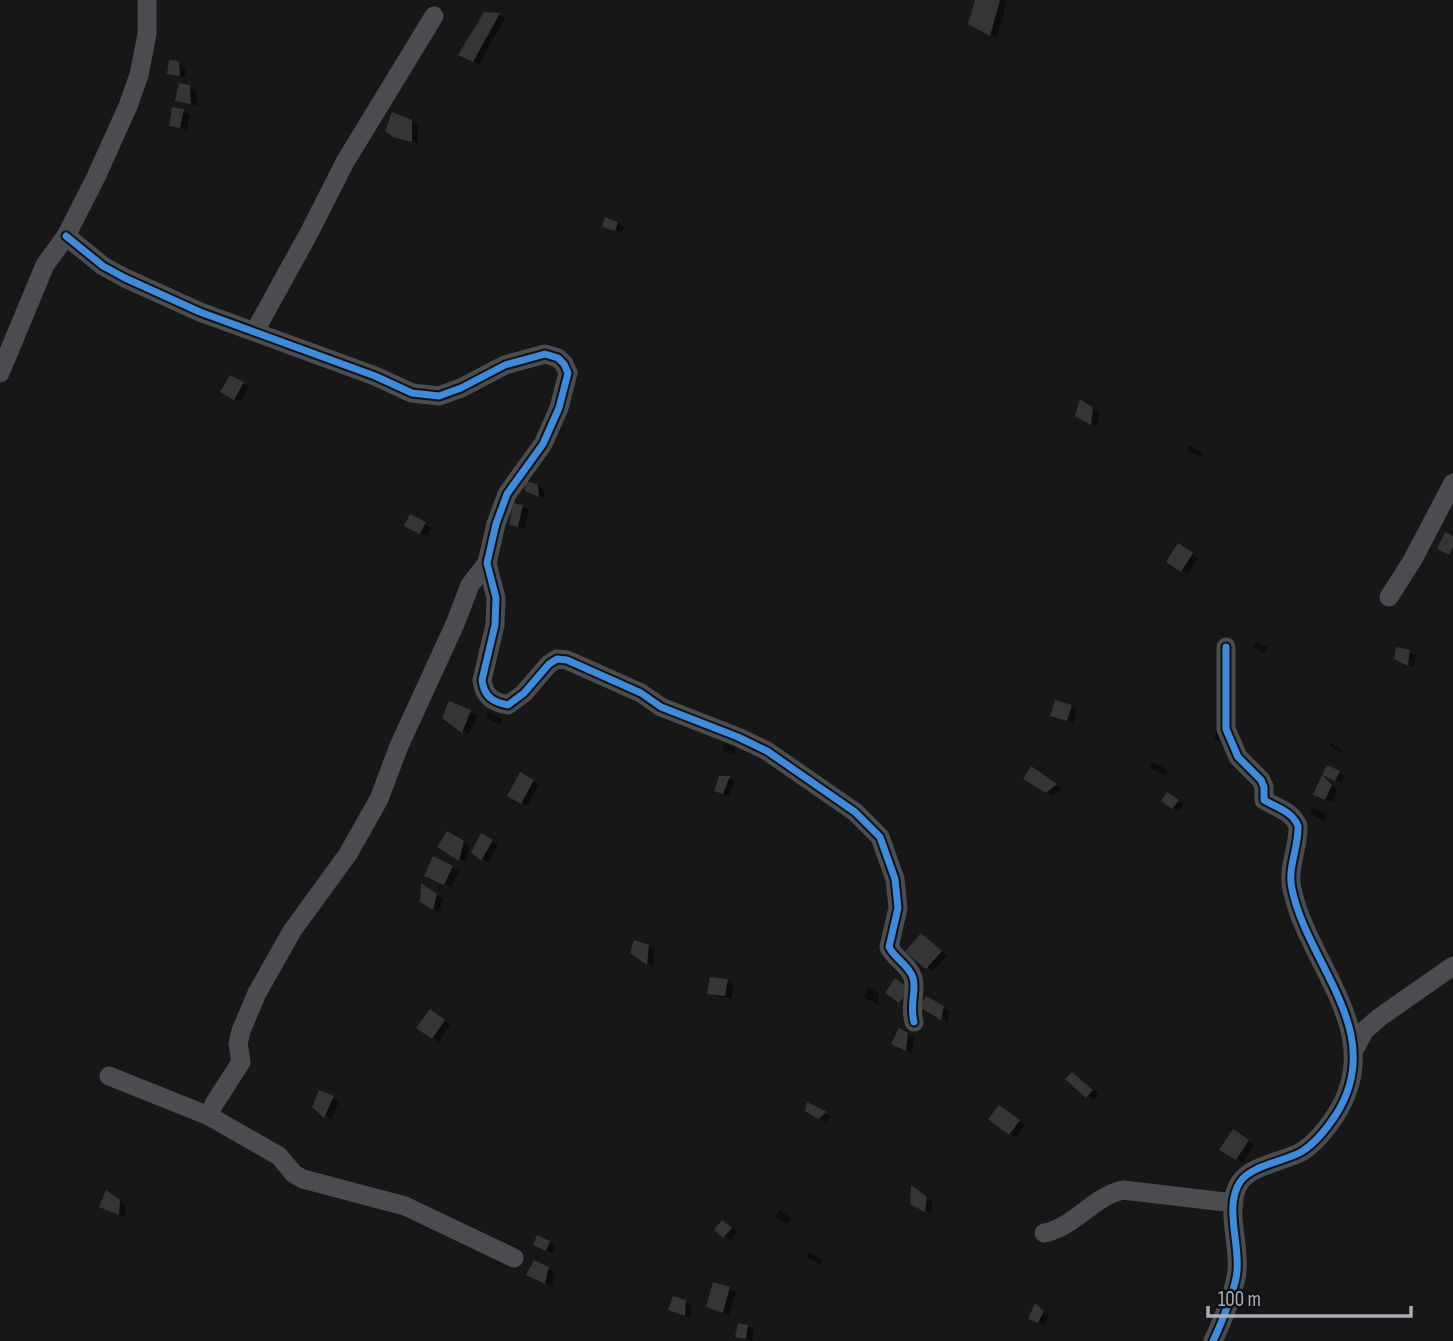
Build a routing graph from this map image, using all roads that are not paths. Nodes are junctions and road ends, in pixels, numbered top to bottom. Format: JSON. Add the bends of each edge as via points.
{"nodes":[{"id":1,"x":147,"y":0,"type":"edge"},
{"id":2,"x":434,"y":16,"type":"dead end"},
{"id":3,"x":66,"y":236,"type":"junction"},
{"id":4,"x":255,"y":331,"type":"junction"},
{"id":5,"x":0,"y":373,"type":"edge"},
{"id":6,"x":1453,"y":483,"type":"edge"},
{"id":7,"x":487,"y":563,"type":"junction"},
{"id":8,"x":1389,"y":597,"type":"dead end"},
{"id":9,"x":1226,"y":647,"type":"dead end"},
{"id":10,"x":1453,"y":966,"type":"edge"},
{"id":11,"x":914,"y":1022,"type":"dead end"},
{"id":12,"x":1354,"y":1050,"type":"junction"},
{"id":13,"x":108,"y":1076,"type":"dead end"},
{"id":14,"x":209,"y":1116,"type":"junction"},
{"id":15,"x":1234,"y":1203,"type":"junction"},
{"id":16,"x":1044,"y":1233,"type":"dead end"},
{"id":17,"x":514,"y":1258,"type":"dead end"},
{"id":18,"x":1213,"y":1341,"type":"edge"}],
"edges":[{"from":1,"to":3,"type":"street","via":[[147,34],[139,75]]},
{"from":2,"to":4,"type":"street","via":[[345,162]]},
{"from":3,"to":4,"type":"street","via":[[125,278]]},
{"from":3,"to":5,"type":"street","via":[[45,265]]},
{"from":4,"to":7,"type":"street","via":[[412,393],[439,396],[505,365],[545,354],[564,364],[568,373],[559,408],[543,444],[508,494]]},
{"from":6,"to":8,"type":"street"},
{"from":7,"to":11,"type":"street","via":[[496,598],[495,625],[482,680],[487,696],[508,705],[549,664],[567,660],[641,693],[661,707],[767,751],[870,826],[880,837],[895,879],[898,908],[889,947],[913,976],[910,1009]]},
{"from":7,"to":14,"type":"street","via":[[470,585],[379,799],[257,992],[238,1044],[241,1062]]},
{"from":9,"to":12,"type":"street","via":[[1226,729],[1238,757],[1261,780],[1264,800],[1295,820],[1293,893],[1346,1012]]},
{"from":10,"to":12,"type":"street","via":[[1380,1017],[1365,1030]]},
{"from":12,"to":15,"type":"street","via":[[1346,1095],[1321,1134],[1302,1152],[1248,1174],[1239,1183]]},
{"from":13,"to":14,"type":"street"},
{"from":14,"to":17,"type":"street","via":[[279,1156],[303,1180],[405,1206]]},
{"from":15,"to":16,"type":"street","via":[[1123,1190],[1110,1193],[1072,1223]]},
{"from":15,"to":18,"type":"street","via":[[1237,1273]]}]}
